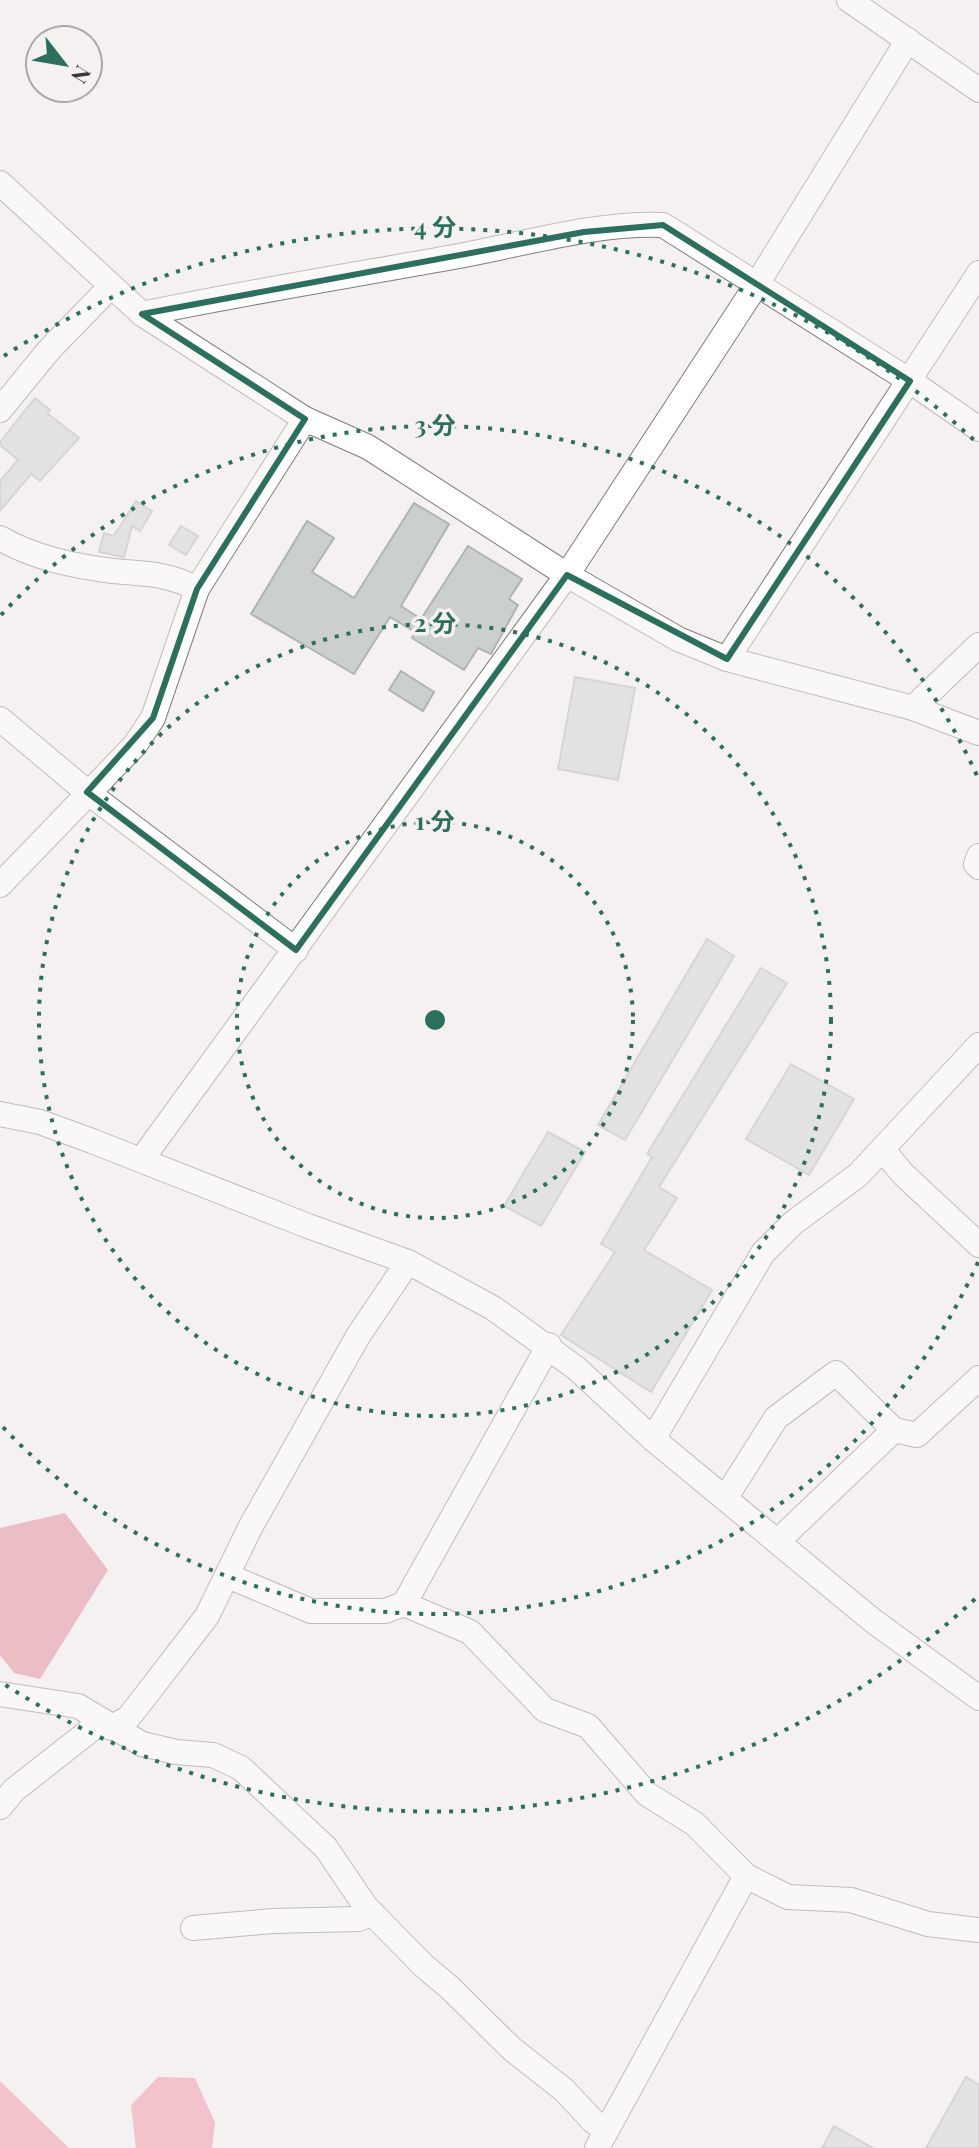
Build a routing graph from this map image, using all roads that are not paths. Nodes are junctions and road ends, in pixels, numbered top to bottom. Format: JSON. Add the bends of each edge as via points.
{"nodes":[{"id":1,"x":849,"y":0,"type":"edge"},
{"id":2,"x":908,"y":40,"type":"junction"},
{"id":3,"x":979,"y":90,"type":"edge"},
{"id":4,"x":0,"y":183,"type":"edge"},
{"id":5,"x":979,"y":273,"type":"edge"},
{"id":6,"x":757,"y":284,"type":"junction"},
{"id":7,"x":111,"y":286,"type":"junction"},
{"id":8,"x":142,"y":314,"type":"junction"},
{"id":9,"x":910,"y":381,"type":"junction"},
{"id":10,"x":0,"y":410,"type":"edge"},
{"id":11,"x":305,"y":419,"type":"junction"},
{"id":12,"x":979,"y":429,"type":"edge"},
{"id":13,"x":0,"y":538,"type":"edge"},
{"id":14,"x":567,"y":575,"type":"junction"},
{"id":15,"x":197,"y":589,"type":"junction"},
{"id":16,"x":979,"y":645,"type":"edge"},
{"id":17,"x":727,"y":659,"type":"junction"},
{"id":18,"x":913,"y":708,"type":"junction"},
{"id":19,"x":0,"y":719,"type":"edge"},
{"id":20,"x":979,"y":733,"type":"edge"},
{"id":21,"x":87,"y":792,"type":"junction"},
{"id":22,"x":979,"y":856,"type":"edge"},
{"id":23,"x":979,"y":867,"type":"edge"},
{"id":24,"x":0,"y":885,"type":"edge"},
{"id":25,"x":296,"y":950,"type":"junction"},
{"id":26,"x":979,"y":1045,"type":"edge"},
{"id":27,"x":0,"y":1114,"type":"edge"},
{"id":28,"x":883,"y":1150,"type":"junction"},
{"id":29,"x":142,"y":1159,"type":"junction"},
{"id":30,"x":979,"y":1245,"type":"edge"},
{"id":31,"x":408,"y":1262,"type":"junction"},
{"id":32,"x":549,"y":1345,"type":"junction"},
{"id":33,"x":979,"y":1378,"type":"edge"},
{"id":34,"x":894,"y":1430,"type":"junction"},
{"id":35,"x":653,"y":1439,"type":"junction"},
{"id":36,"x":726,"y":1497,"type":"junction"},
{"id":37,"x":778,"y":1541,"type":"junction"},
{"id":38,"x":228,"y":1576,"type":"junction"},
{"id":39,"x":404,"y":1604,"type":"junction"},
{"id":40,"x":0,"y":1694,"type":"edge"},
{"id":41,"x":979,"y":1698,"type":"edge"},
{"id":42,"x":106,"y":1725,"type":"junction"},
{"id":43,"x":0,"y":1807,"type":"edge"},
{"id":44,"x":746,"y":1876,"type":"junction"},
{"id":45,"x":373,"y":1914,"type":"junction"},
{"id":46,"x":193,"y":1928,"type":"dead end"},
{"id":47,"x":979,"y":1930,"type":"edge"},
{"id":48,"x":602,"y":2140,"type":"edge"}],
"edges":[{"from":1,"to":2,"type":"street"},
{"from":2,"to":3,"type":"street"},
{"from":2,"to":6,"type":"street"},
{"from":4,"to":7,"type":"street"},
{"from":5,"to":9,"type":"street"},
{"from":6,"to":8,"type":"street","via":[[663,225],[643,224]]},
{"from":6,"to":9,"type":"street"},
{"from":6,"to":14,"type":"street"},
{"from":7,"to":8,"type":"street"},
{"from":7,"to":10,"type":"street"},
{"from":8,"to":11,"type":"street"},
{"from":9,"to":12,"type":"street"},
{"from":9,"to":17,"type":"street"},
{"from":11,"to":14,"type":"street","via":[[368,447]]},
{"from":11,"to":15,"type":"street"},
{"from":13,"to":15,"type":"street","via":[[37,556],[177,578]]},
{"from":14,"to":17,"type":"street","via":[[678,639]]},
{"from":14,"to":25,"type":"street"},
{"from":15,"to":21,"type":"street","via":[[153,718],[135,745]]},
{"from":16,"to":18,"type":"street"},
{"from":17,"to":18,"type":"street"},
{"from":18,"to":20,"type":"street"},
{"from":19,"to":21,"type":"street"},
{"from":21,"to":24,"type":"street"},
{"from":21,"to":25,"type":"street"},
{"from":22,"to":23,"type":"street"},
{"from":25,"to":29,"type":"street"},
{"from":26,"to":28,"type":"street"},
{"from":27,"to":29,"type":"street","via":[[40,1122]]},
{"from":28,"to":30,"type":"street"},
{"from":28,"to":35,"type":"street","via":[[763,1253]]},
{"from":29,"to":31,"type":"street"},
{"from":31,"to":32,"type":"street"},
{"from":31,"to":38,"type":"street","via":[[358,1336]]},
{"from":32,"to":35,"type":"street"},
{"from":32,"to":39,"type":"street"},
{"from":33,"to":34,"type":"street","via":[[917,1435]]},
{"from":34,"to":36,"type":"street","via":[[836,1373],[776,1418]]},
{"from":34,"to":37,"type":"street"},
{"from":35,"to":36,"type":"street"},
{"from":36,"to":37,"type":"street"},
{"from":37,"to":41,"type":"street","via":[[872,1620]]},
{"from":38,"to":39,"type":"street","via":[[311,1611],[385,1611]]},
{"from":38,"to":42,"type":"street","via":[[207,1616],[128,1718]]},
{"from":39,"to":44,"type":"street","via":[[470,1632],[545,1710],[588,1726],[647,1794],[695,1824]]},
{"from":40,"to":42,"type":"street","via":[[78,1706]]},
{"from":42,"to":43,"type":"street","via":[[14,1790]]},
{"from":42,"to":45,"type":"street","via":[[142,1744],[213,1755],[241,1768],[326,1848]]},
{"from":44,"to":47,"type":"street","via":[[788,1897],[851,1900],[928,1924]]},
{"from":44,"to":48,"type":"street"},
{"from":45,"to":46,"type":"street"},
{"from":45,"to":48,"type":"street","via":[[512,2049],[564,2090],[592,2120]]}]}
